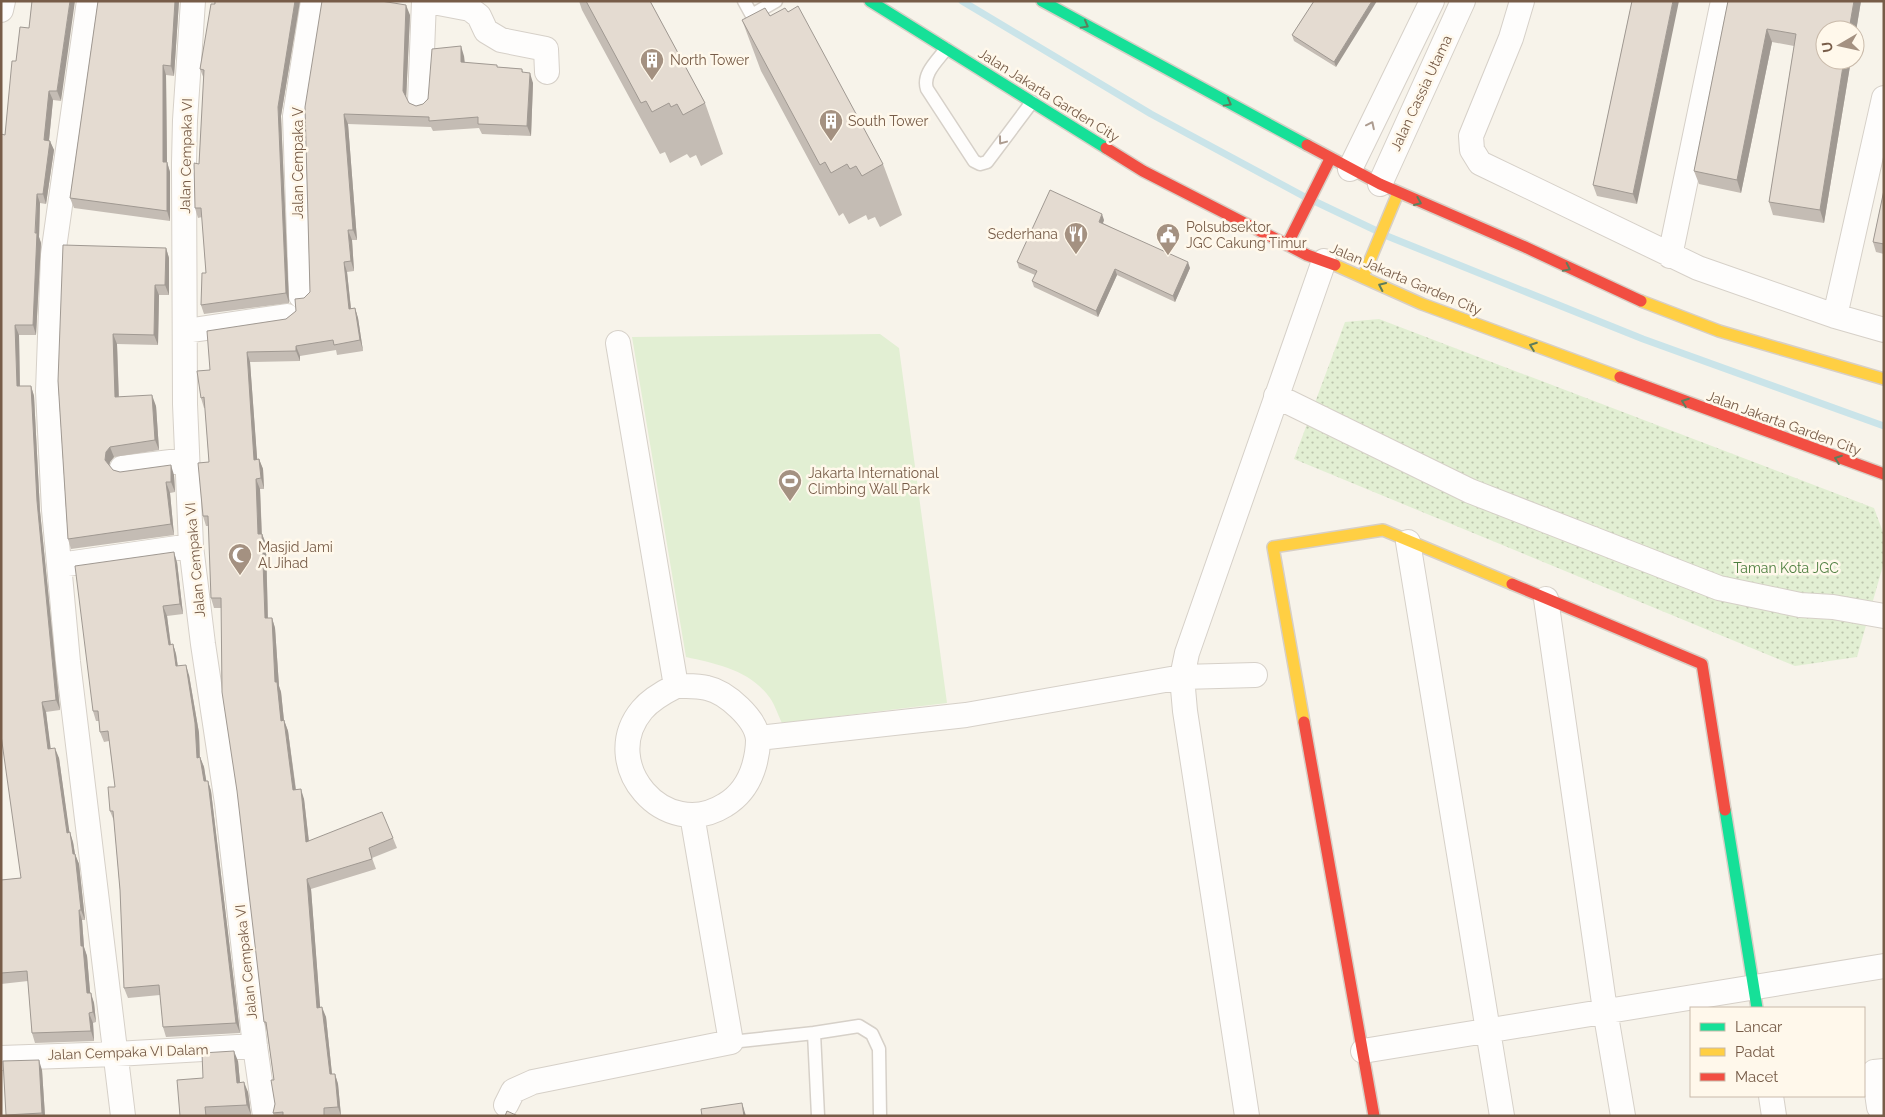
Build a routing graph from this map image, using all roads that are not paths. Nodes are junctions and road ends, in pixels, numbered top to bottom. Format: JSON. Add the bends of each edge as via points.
{"nodes":[{"id":1,"x":3,"y":1,"type":"edge"},
{"id":2,"x":89,"y":1,"type":"edge"},
{"id":3,"x":194,"y":1,"type":"edge"},
{"id":4,"x":313,"y":1,"type":"edge"},
{"id":5,"x":424,"y":1,"type":"edge"},
{"id":6,"x":428,"y":1,"type":"edge"},
{"id":7,"x":744,"y":1,"type":"edge"},
{"id":8,"x":776,"y":1,"type":"edge"},
{"id":9,"x":870,"y":1,"type":"edge"},
{"id":10,"x":1042,"y":1,"type":"edge"},
{"id":11,"x":1432,"y":1,"type":"edge"},
{"id":12,"x":1463,"y":1,"type":"edge"},
{"id":13,"x":1522,"y":1,"type":"edge"},
{"id":14,"x":1723,"y":1,"type":"edge"},
{"id":15,"x":1,"y":10,"type":"edge"},
{"id":16,"x":752,"y":16,"type":"junction"},
{"id":17,"x":763,"y":35,"type":"edge"},
{"id":18,"x":946,"y":49,"type":"junction"},
{"id":19,"x":547,"y":72,"type":"dead end"},
{"id":20,"x":1884,"y":98,"type":"edge"},
{"id":21,"x":420,"y":102,"type":"dead end"},
{"id":22,"x":1032,"y":102,"type":"junction"},
{"id":23,"x":1340,"y":164,"type":"junction"},
{"id":24,"x":1389,"y":189,"type":"junction"},
{"id":25,"x":1287,"y":245,"type":"junction"},
{"id":26,"x":1670,"y":256,"type":"junction"},
{"id":27,"x":1324,"y":261,"type":"junction"},
{"id":28,"x":1363,"y":277,"type":"junction"},
{"id":29,"x":301,"y":296,"type":"edge"},
{"id":30,"x":288,"y":316,"type":"edge"},
{"id":31,"x":1835,"y":316,"type":"junction"},
{"id":32,"x":1884,"y":330,"type":"edge"},
{"id":33,"x":186,"y":331,"type":"junction"},
{"id":34,"x":618,"y":343,"type":"dead end"},
{"id":35,"x":1884,"y":379,"type":"edge"},
{"id":36,"x":1276,"y":396,"type":"junction"},
{"id":37,"x":187,"y":460,"type":"junction"},
{"id":38,"x":122,"y":468,"type":"dead end"},
{"id":39,"x":1884,"y":474,"type":"edge"},
{"id":40,"x":1408,"y":542,"type":"junction"},
{"id":41,"x":191,"y":546,"type":"junction"},
{"id":42,"x":60,"y":565,"type":"junction"},
{"id":43,"x":1546,"y":599,"type":"junction"},
{"id":44,"x":1884,"y":616,"type":"edge"},
{"id":45,"x":1255,"y":675,"type":"dead end"},
{"id":46,"x":1182,"y":677,"type":"junction"},
{"id":47,"x":676,"y":686,"type":"junction"},
{"id":48,"x":758,"y":738,"type":"junction"},
{"id":49,"x":692,"y":815,"type":"junction"},
{"id":50,"x":1884,"y":966,"type":"edge"},
{"id":51,"x":1755,"y":997,"type":"edge"},
{"id":52,"x":1605,"y":1010,"type":"junction"},
{"id":53,"x":1486,"y":1029,"type":"junction"},
{"id":54,"x":814,"y":1033,"type":"junction"},
{"id":55,"x":731,"y":1042,"type":"junction"},
{"id":56,"x":255,"y":1046,"type":"junction"},
{"id":57,"x":1363,"y":1051,"type":"junction"},
{"id":58,"x":116,"y":1054,"type":"junction"},
{"id":59,"x":1,"y":1058,"type":"edge"},
{"id":60,"x":1884,"y":1071,"type":"edge"},
{"id":61,"x":1771,"y":1097,"type":"edge"},
{"id":62,"x":506,"y":1106,"type":"dead end"},
{"id":63,"x":1879,"y":1107,"type":"dead end"},
{"id":64,"x":123,"y":1116,"type":"edge"},
{"id":65,"x":265,"y":1116,"type":"edge"},
{"id":66,"x":818,"y":1116,"type":"edge"},
{"id":67,"x":880,"y":1116,"type":"edge"},
{"id":68,"x":1247,"y":1116,"type":"edge"},
{"id":69,"x":1374,"y":1116,"type":"edge"},
{"id":70,"x":1502,"y":1116,"type":"edge"},
{"id":71,"x":1622,"y":1116,"type":"edge"},
{"id":72,"x":1774,"y":1116,"type":"edge"}],
"edges":[{"from":1,"to":15,"type":"street"},
{"from":2,"to":42,"type":"street","via":[[53,254],[48,390]]},
{"from":3,"to":33,"type":"street","name":"Jalan Cempaka VI","via":[[185,120]]},
{"from":4,"to":29,"type":"street","name":"Jalan Cempaka V","via":[[296,116]]},
{"from":5,"to":21,"type":"street"},
{"from":6,"to":19,"type":"street","via":[[470,9],[479,16],[486,31],[501,40],[546,49]]},
{"from":7,"to":16,"type":"lane"},
{"from":8,"to":16,"type":"lane"},
{"from":9,"to":18,"type":"street","name":"Jalan Jakarta Garden City"},
{"from":10,"to":23,"type":"street","one_way":true},
{"from":23,"to":11,"type":"street","one_way":true},
{"from":12,"to":24,"type":"street","name":"Jalan Cassia Utama"},
{"from":13,"to":26,"type":"street","via":[[1511,38],[1471,136],[1472,150],[1480,163]]},
{"from":14,"to":26,"type":"street"},
{"from":16,"to":17,"type":"lane"},
{"from":18,"to":22,"type":"street","name":"Jalan Jakarta Garden City"},
{"from":22,"to":18,"type":"lane","one_way":true,"via":[[987,162],[980,164],[974,161],[925,82]]},
{"from":20,"to":31,"type":"street"},
{"from":22,"to":25,"type":"street","name":"Jalan Jakarta Garden City","via":[[1142,171]]},
{"from":23,"to":24,"type":"street"},
{"from":23,"to":25,"type":"street","via":[[1317,182]]},
{"from":24,"to":28,"type":"street","via":[[1388,219]]},
{"from":24,"to":35,"type":"street","one_way":true,"via":[[1525,247],[1622,294],[1719,331]]},
{"from":25,"to":27,"type":"street","name":"Jalan Jakarta Garden City"},
{"from":26,"to":31,"type":"street"},
{"from":27,"to":28,"type":"street","name":"Jalan Jakarta Garden City"},
{"from":27,"to":36,"type":"street"},
{"from":39,"to":28,"type":"street","name":"Jalan Jakarta Garden City","one_way":true,"via":[[1422,304]]},
{"from":30,"to":33,"type":"street"},
{"from":31,"to":32,"type":"street"},
{"from":33,"to":37,"type":"street","name":"Jalan Cempaka VI"},
{"from":34,"to":47,"type":"street"},
{"from":36,"to":44,"type":"street","via":[[1470,492],[1719,588],[1800,605]]},
{"from":36,"to":46,"type":"street","via":[[1187,653]]},
{"from":37,"to":38,"type":"street"},
{"from":37,"to":41,"type":"street","name":"Jalan Cempaka VI"},
{"from":40,"to":43,"type":"street"},
{"from":40,"to":53,"type":"street"},
{"from":40,"to":57,"type":"street","via":[[1382,530],[1273,547]]},
{"from":41,"to":42,"type":"street"},
{"from":41,"to":56,"type":"street","name":"Jalan Cempaka VI","via":[[237,877]]},
{"from":42,"to":58,"type":"street","via":[[68,662]]},
{"from":43,"to":51,"type":"street","via":[[1702,664]]},
{"from":43,"to":52,"type":"street"},
{"from":45,"to":46,"type":"street"},
{"from":46,"to":48,"type":"street","via":[[966,714]]},
{"from":46,"to":68,"type":"street"},
{"from":47,"to":48,"type":"street","via":[[706,687],[732,700],[742,710]]},
{"from":47,"to":49,"type":"street","via":[[652,700],[634,722],[628,750],[630,765],[642,791],[652,801],[678,813]]},
{"from":48,"to":49,"type":"street","via":[[754,765],[742,791],[720,808]]},
{"from":49,"to":55,"type":"street"},
{"from":50,"to":51,"type":"street"},
{"from":51,"to":52,"type":"street"},
{"from":52,"to":53,"type":"street"},
{"from":52,"to":71,"type":"street"},
{"from":53,"to":57,"type":"street"},
{"from":53,"to":70,"type":"street"},
{"from":54,"to":55,"type":"lane"},
{"from":54,"to":66,"type":"lane"},
{"from":54,"to":67,"type":"lane","via":[[859,1026],[872,1034],[879,1049]]},
{"from":55,"to":62,"type":"street","via":[[533,1082],[513,1091]]},
{"from":56,"to":58,"type":"street","name":"Jalan Cempaka VI Dalam"},
{"from":56,"to":65,"type":"street","name":"Jalan Cempaka VI"},
{"from":57,"to":69,"type":"street"},
{"from":58,"to":59,"type":"street","name":"Jalan Cempaka VI Dalam"},
{"from":58,"to":64,"type":"street"},
{"from":60,"to":63,"type":"street","via":[[1874,1072]]},
{"from":61,"to":72,"type":"street"}]}
